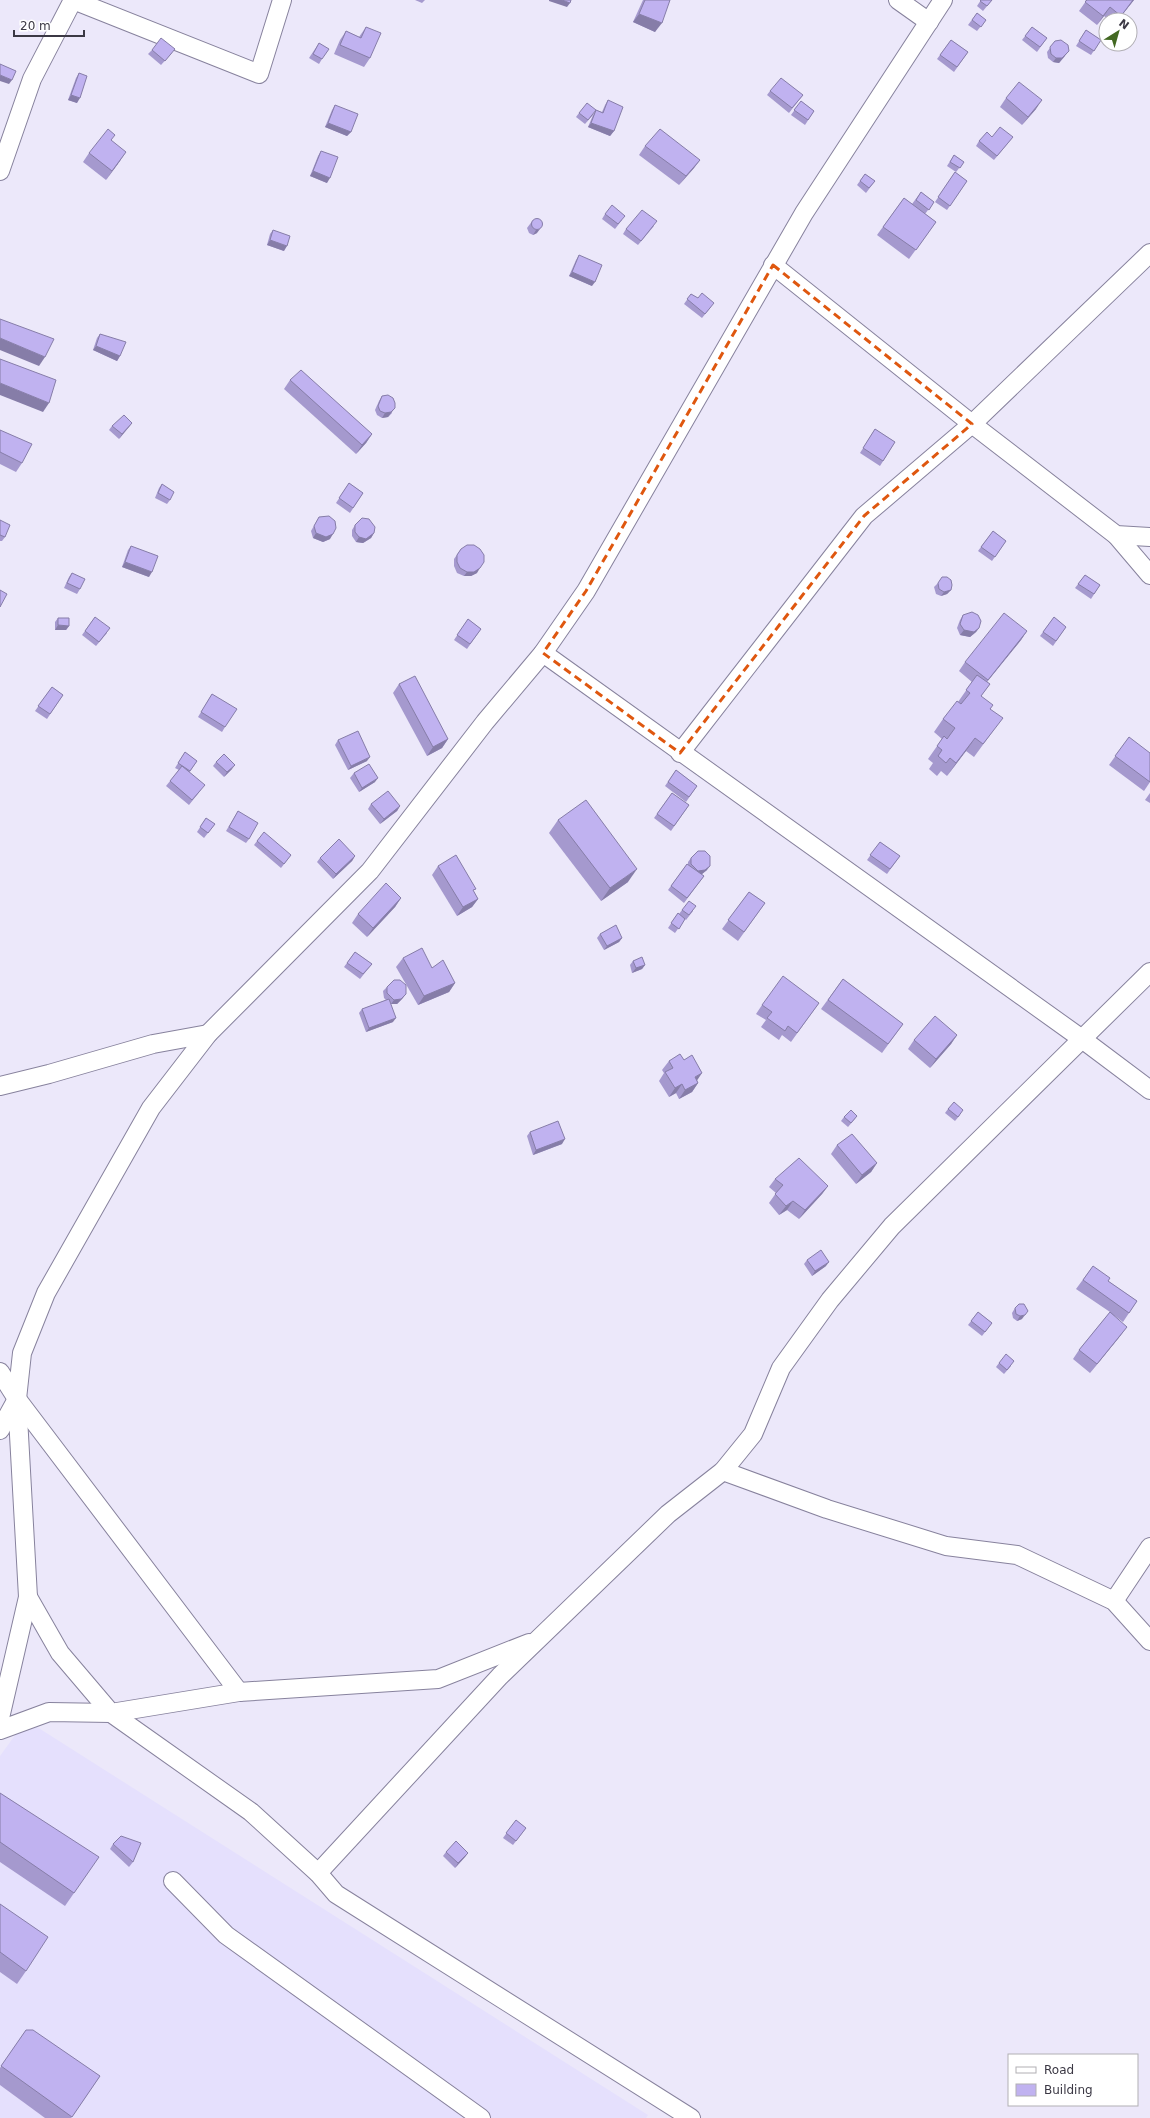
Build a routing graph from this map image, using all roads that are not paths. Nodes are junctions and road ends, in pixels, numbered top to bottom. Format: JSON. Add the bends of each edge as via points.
{"nodes":[{"id":1,"x":73,"y":0,"type":"edge"},
{"id":2,"x":282,"y":0,"type":"edge"},
{"id":3,"x":898,"y":0,"type":"edge"},
{"id":4,"x":943,"y":0,"type":"edge"},
{"id":5,"x":929,"y":22,"type":"junction"},
{"id":6,"x":0,"y":171,"type":"edge"},
{"id":7,"x":1150,"y":253,"type":"edge"},
{"id":8,"x":773,"y":265,"type":"junction"},
{"id":9,"x":972,"y":424,"type":"junction"},
{"id":10,"x":1116,"y":535,"type":"junction"},
{"id":11,"x":1150,"y":537,"type":"edge"},
{"id":12,"x":1150,"y":576,"type":"edge"},
{"id":13,"x":543,"y":653,"type":"junction"},
{"id":14,"x":680,"y":753,"type":"junction"},
{"id":15,"x":1150,"y":972,"type":"edge"},
{"id":16,"x":208,"y":1034,"type":"junction"},
{"id":17,"x":1082,"y":1039,"type":"junction"},
{"id":18,"x":0,"y":1086,"type":"edge"},
{"id":19,"x":1150,"y":1090,"type":"edge"},
{"id":20,"x":0,"y":1372,"type":"edge"},
{"id":21,"x":17,"y":1399,"type":"junction"},
{"id":22,"x":0,"y":1430,"type":"edge"},
{"id":23,"x":723,"y":1471,"type":"junction"},
{"id":24,"x":1150,"y":1547,"type":"edge"},
{"id":25,"x":28,"y":1597,"type":"junction"},
{"id":26,"x":1114,"y":1602,"type":"junction"},
{"id":27,"x":537,"y":1640,"type":"junction"},
{"id":28,"x":1150,"y":1641,"type":"edge"},
{"id":29,"x":239,"y":1692,"type":"junction"},
{"id":30,"x":3,"y":1697,"type":"edge"},
{"id":31,"x":111,"y":1712,"type":"junction"},
{"id":32,"x":0,"y":1718,"type":"edge"},
{"id":33,"x":0,"y":1730,"type":"edge"},
{"id":34,"x":318,"y":1873,"type":"junction"},
{"id":35,"x":173,"y":1881,"type":"dead end"},
{"id":36,"x":481,"y":2118,"type":"edge"},
{"id":37,"x":691,"y":2118,"type":"edge"}],
"edges":[{"from":1,"to":2,"type":"street","via":[[259,74]]},
{"from":1,"to":6,"type":"street","via":[[32,80]]},
{"from":3,"to":5,"type":"street"},
{"from":4,"to":5,"type":"street"},
{"from":5,"to":8,"type":"street","via":[[804,213]]},
{"from":7,"to":9,"type":"street"},
{"from":8,"to":9,"type":"street"},
{"from":8,"to":13,"type":"street","via":[[586,591]]},
{"from":9,"to":10,"type":"street"},
{"from":9,"to":14,"type":"street","via":[[864,516]]},
{"from":10,"to":11,"type":"street"},
{"from":10,"to":12,"type":"street"},
{"from":13,"to":14,"type":"street"},
{"from":13,"to":16,"type":"street","via":[[485,722],[370,871]]},
{"from":14,"to":17,"type":"street"},
{"from":15,"to":17,"type":"street"},
{"from":16,"to":18,"type":"street","via":[[153,1044]]},
{"from":16,"to":21,"type":"street","via":[[151,1108],[46,1293],[22,1353]]},
{"from":17,"to":19,"type":"street"},
{"from":17,"to":23,"type":"street","via":[[892,1226],[830,1300],[781,1368],[753,1434]]},
{"from":20,"to":21,"type":"street"},
{"from":21,"to":22,"type":"street"},
{"from":21,"to":25,"type":"street"},
{"from":21,"to":29,"type":"street"},
{"from":23,"to":26,"type":"street","via":[[827,1509],[946,1546],[1017,1555]]},
{"from":23,"to":27,"type":"street","via":[[668,1514]]},
{"from":24,"to":26,"type":"street"},
{"from":25,"to":30,"type":"street"},
{"from":25,"to":31,"type":"street","via":[[60,1653]]},
{"from":26,"to":28,"type":"street"},
{"from":27,"to":29,"type":"street","via":[[438,1679]]},
{"from":27,"to":34,"type":"street","via":[[500,1676]]},
{"from":29,"to":31,"type":"street"},
{"from":30,"to":32,"type":"street"},
{"from":31,"to":33,"type":"street","via":[[49,1712]]},
{"from":31,"to":34,"type":"street","via":[[251,1812]]},
{"from":34,"to":37,"type":"street","via":[[336,1894]]},
{"from":35,"to":36,"type":"street","via":[[226,1935]]}]}
